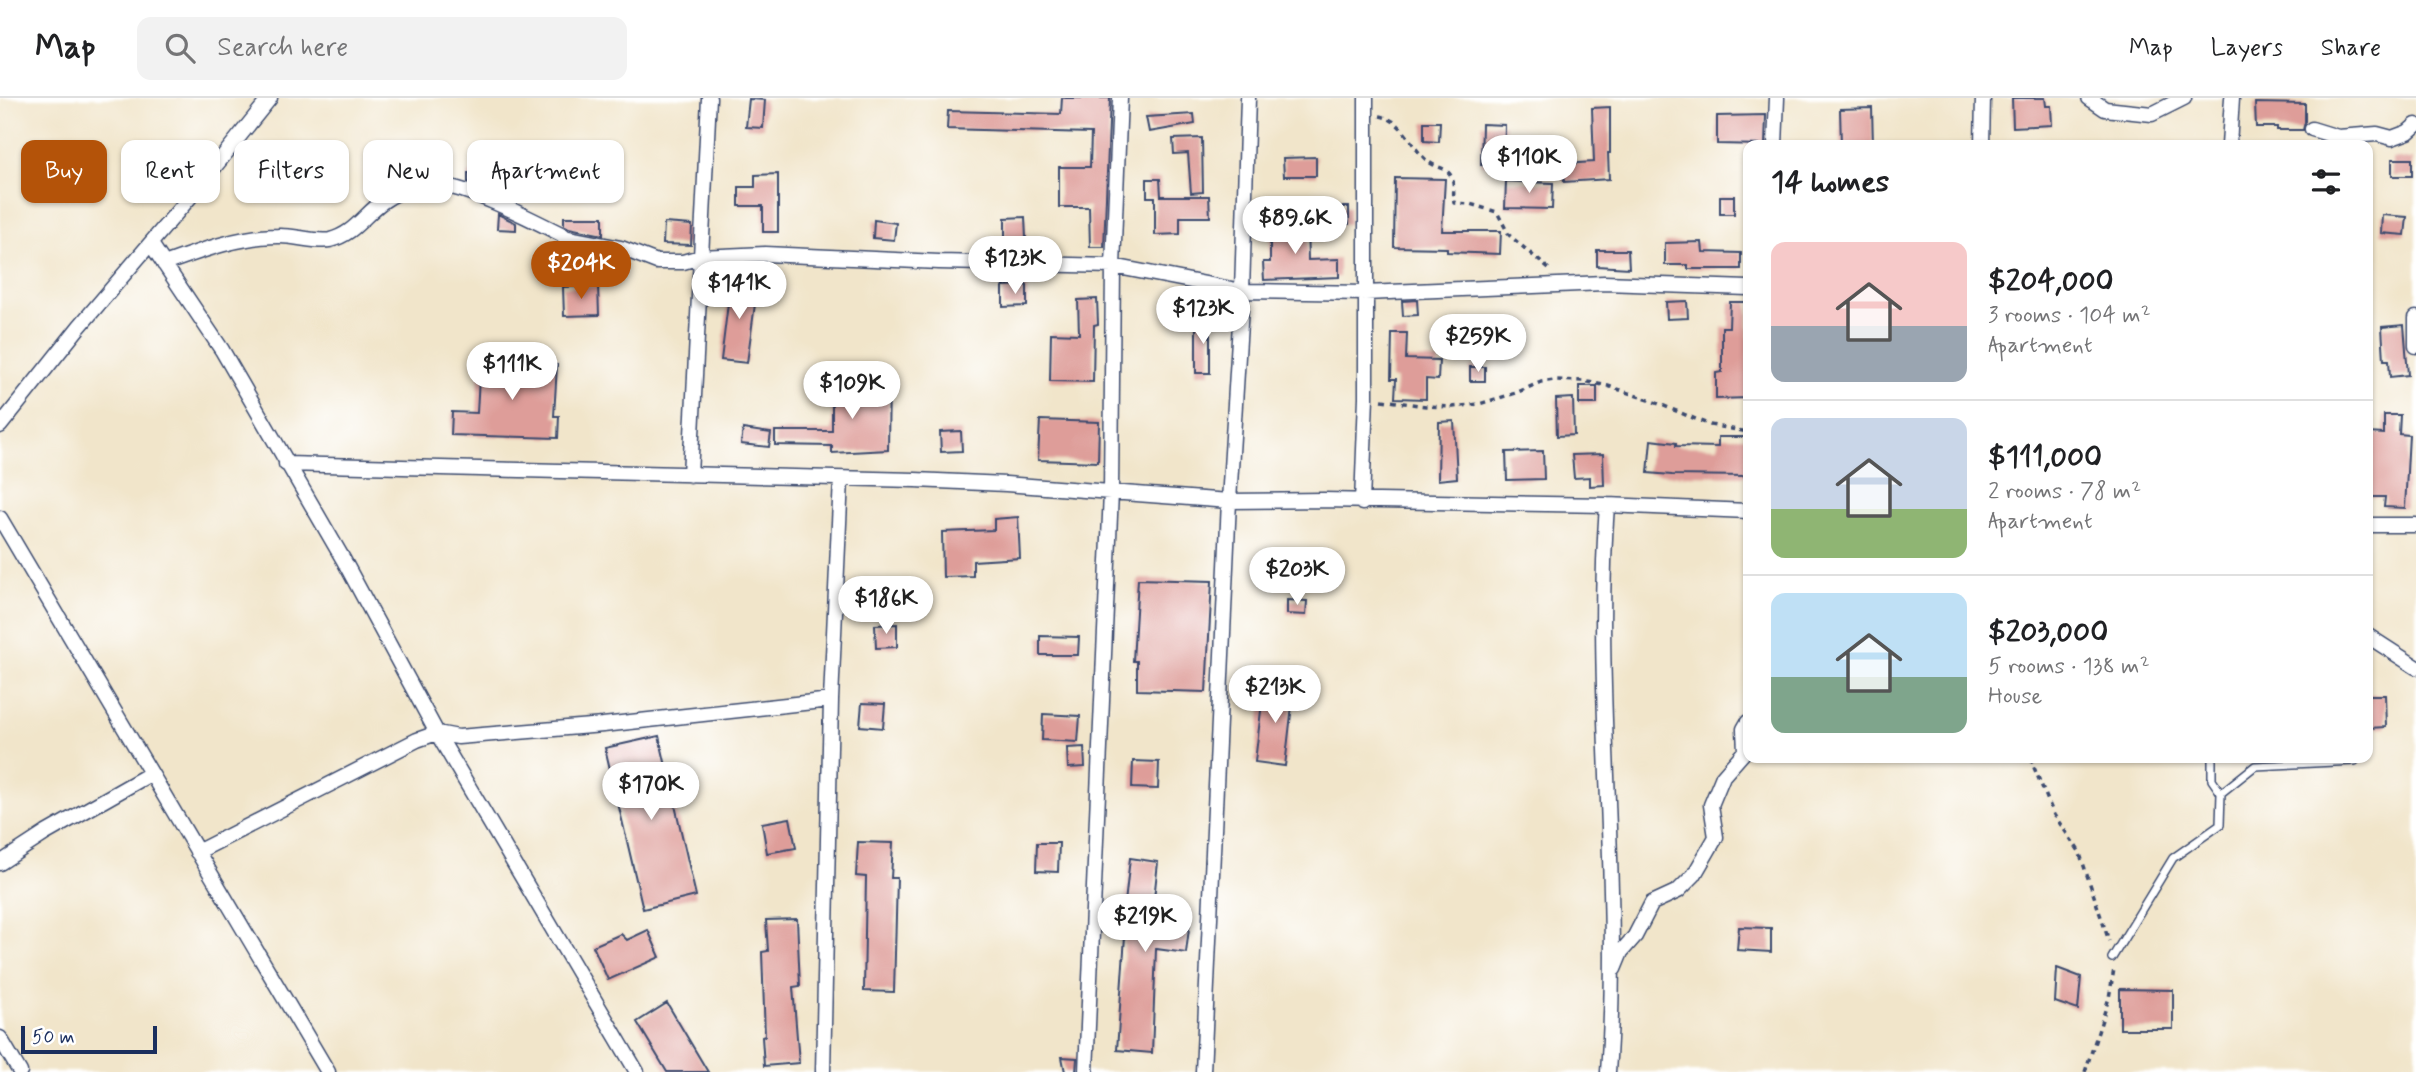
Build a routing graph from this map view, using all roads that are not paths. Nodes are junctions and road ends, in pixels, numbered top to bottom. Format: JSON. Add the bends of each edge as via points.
{"nodes":[{"id":1,"x":270,"y":98,"type":"edge"},
{"id":2,"x":709,"y":98,"type":"edge"},
{"id":3,"x":1121,"y":98,"type":"edge"},
{"id":4,"x":1248,"y":98,"type":"edge"},
{"id":5,"x":1366,"y":98,"type":"edge"},
{"id":6,"x":1777,"y":98,"type":"edge"},
{"id":7,"x":1983,"y":98,"type":"edge"},
{"id":8,"x":2090,"y":98,"type":"edge"},
{"id":9,"x":2184,"y":98,"type":"edge"},
{"id":10,"x":2232,"y":98,"type":"edge"},
{"id":11,"x":2416,"y":125,"type":"edge"},
{"id":12,"x":2312,"y":129,"type":"dead end"},
{"id":13,"x":1775,"y":140,"type":"edge"},
{"id":14,"x":1982,"y":140,"type":"edge"},
{"id":15,"x":2229,"y":140,"type":"edge"},
{"id":16,"x":151,"y":244,"type":"junction"},
{"id":17,"x":700,"y":257,"type":"junction"},
{"id":18,"x":164,"y":264,"type":"junction"},
{"id":19,"x":1113,"y":266,"type":"junction"},
{"id":20,"x":1743,"y":288,"type":"edge"},
{"id":21,"x":1242,"y":291,"type":"junction"},
{"id":22,"x":1365,"y":293,"type":"junction"},
{"id":23,"x":2416,"y":318,"type":"edge"},
{"id":24,"x":2416,"y":346,"type":"edge"},
{"id":25,"x":0,"y":426,"type":"edge"},
{"id":26,"x":286,"y":464,"type":"junction"},
{"id":27,"x":690,"y":475,"type":"junction"},
{"id":28,"x":841,"y":479,"type":"junction"},
{"id":29,"x":1111,"y":492,"type":"junction"},
{"id":30,"x":1229,"y":501,"type":"junction"},
{"id":31,"x":1362,"y":503,"type":"junction"},
{"id":32,"x":1607,"y":505,"type":"junction"},
{"id":33,"x":1743,"y":511,"type":"edge"},
{"id":34,"x":0,"y":518,"type":"edge"},
{"id":35,"x":2373,"y":525,"type":"edge"},
{"id":36,"x":2416,"y":525,"type":"edge"},
{"id":37,"x":2373,"y":639,"type":"edge"},
{"id":38,"x":2416,"y":667,"type":"edge"},
{"id":39,"x":831,"y":700,"type":"junction"},
{"id":40,"x":437,"y":733,"type":"junction"},
{"id":41,"x":1743,"y":753,"type":"edge"},
{"id":42,"x":2212,"y":763,"type":"edge"},
{"id":43,"x":2315,"y":763,"type":"edge"},
{"id":44,"x":150,"y":774,"type":"junction"},
{"id":45,"x":2221,"y":793,"type":"junction"},
{"id":46,"x":197,"y":852,"type":"junction"},
{"id":47,"x":0,"y":863,"type":"edge"},
{"id":48,"x":2112,"y":958,"type":"road end"},
{"id":49,"x":1611,"y":977,"type":"junction"},
{"id":50,"x":0,"y":1038,"type":"edge"},
{"id":51,"x":20,"y":1072,"type":"edge"},
{"id":52,"x":328,"y":1072,"type":"edge"},
{"id":53,"x":637,"y":1072,"type":"edge"},
{"id":54,"x":823,"y":1072,"type":"edge"},
{"id":55,"x":1086,"y":1072,"type":"edge"},
{"id":56,"x":1203,"y":1072,"type":"edge"},
{"id":57,"x":1608,"y":1072,"type":"edge"}],
"edges":[{"from":1,"to":16,"type":"street"},
{"from":2,"to":17,"type":"street"},
{"from":3,"to":19,"type":"street"},
{"from":4,"to":21,"type":"street"},
{"from":5,"to":22,"type":"street"},
{"from":6,"to":13,"type":"street"},
{"from":7,"to":14,"type":"street"},
{"from":8,"to":9,"type":"street","via":[[2105,109],[2152,114]]},
{"from":10,"to":15,"type":"street"},
{"from":11,"to":12,"type":"street","via":[[2392,138],[2377,134],[2338,137]]},
{"from":16,"to":18,"type":"street"},
{"from":16,"to":25,"type":"street"},
{"from":17,"to":18,"type":"street","via":[[657,262],[621,248],[564,237],[533,220],[437,184],[404,189],[387,198],[339,238],[266,237],[217,246]]},
{"from":17,"to":19,"type":"street","via":[[765,254]]},
{"from":17,"to":27,"type":"street"},
{"from":18,"to":26,"type":"street","via":[[222,350]]},
{"from":19,"to":21,"type":"street"},
{"from":19,"to":29,"type":"street"},
{"from":20,"to":22,"type":"street","via":[[1604,282]]},
{"from":21,"to":22,"type":"street"},
{"from":21,"to":30,"type":"street"},
{"from":22,"to":31,"type":"street"},
{"from":23,"to":24,"type":"street"},
{"from":26,"to":27,"type":"street"},
{"from":26,"to":40,"type":"street"},
{"from":27,"to":28,"type":"street"},
{"from":28,"to":29,"type":"street"},
{"from":28,"to":39,"type":"street"},
{"from":29,"to":30,"type":"street"},
{"from":29,"to":55,"type":"street"},
{"from":30,"to":31,"type":"street"},
{"from":30,"to":56,"type":"street"},
{"from":31,"to":32,"type":"street"},
{"from":32,"to":33,"type":"street"},
{"from":32,"to":49,"type":"street","via":[[1602,568]]},
{"from":34,"to":44,"type":"street"},
{"from":35,"to":36,"type":"street"},
{"from":37,"to":38,"type":"street"},
{"from":39,"to":40,"type":"street","via":[[562,729],[458,737]]},
{"from":39,"to":54,"type":"street"},
{"from":40,"to":46,"type":"street"},
{"from":40,"to":53,"type":"street"},
{"from":41,"to":49,"type":"street","via":[[1723,776],[1711,805],[1716,838],[1694,875],[1678,891],[1653,903],[1621,952]]},
{"from":42,"to":45,"type":"lane","via":[[2212,780]]},
{"from":43,"to":45,"type":"lane","via":[[2255,766]]},
{"from":44,"to":46,"type":"street"},
{"from":44,"to":47,"type":"street"},
{"from":45,"to":48,"type":"lane","via":[[2220,825],[2173,858]]},
{"from":46,"to":52,"type":"street"},
{"from":49,"to":57,"type":"street"},
{"from":50,"to":51,"type":"street"}]}
